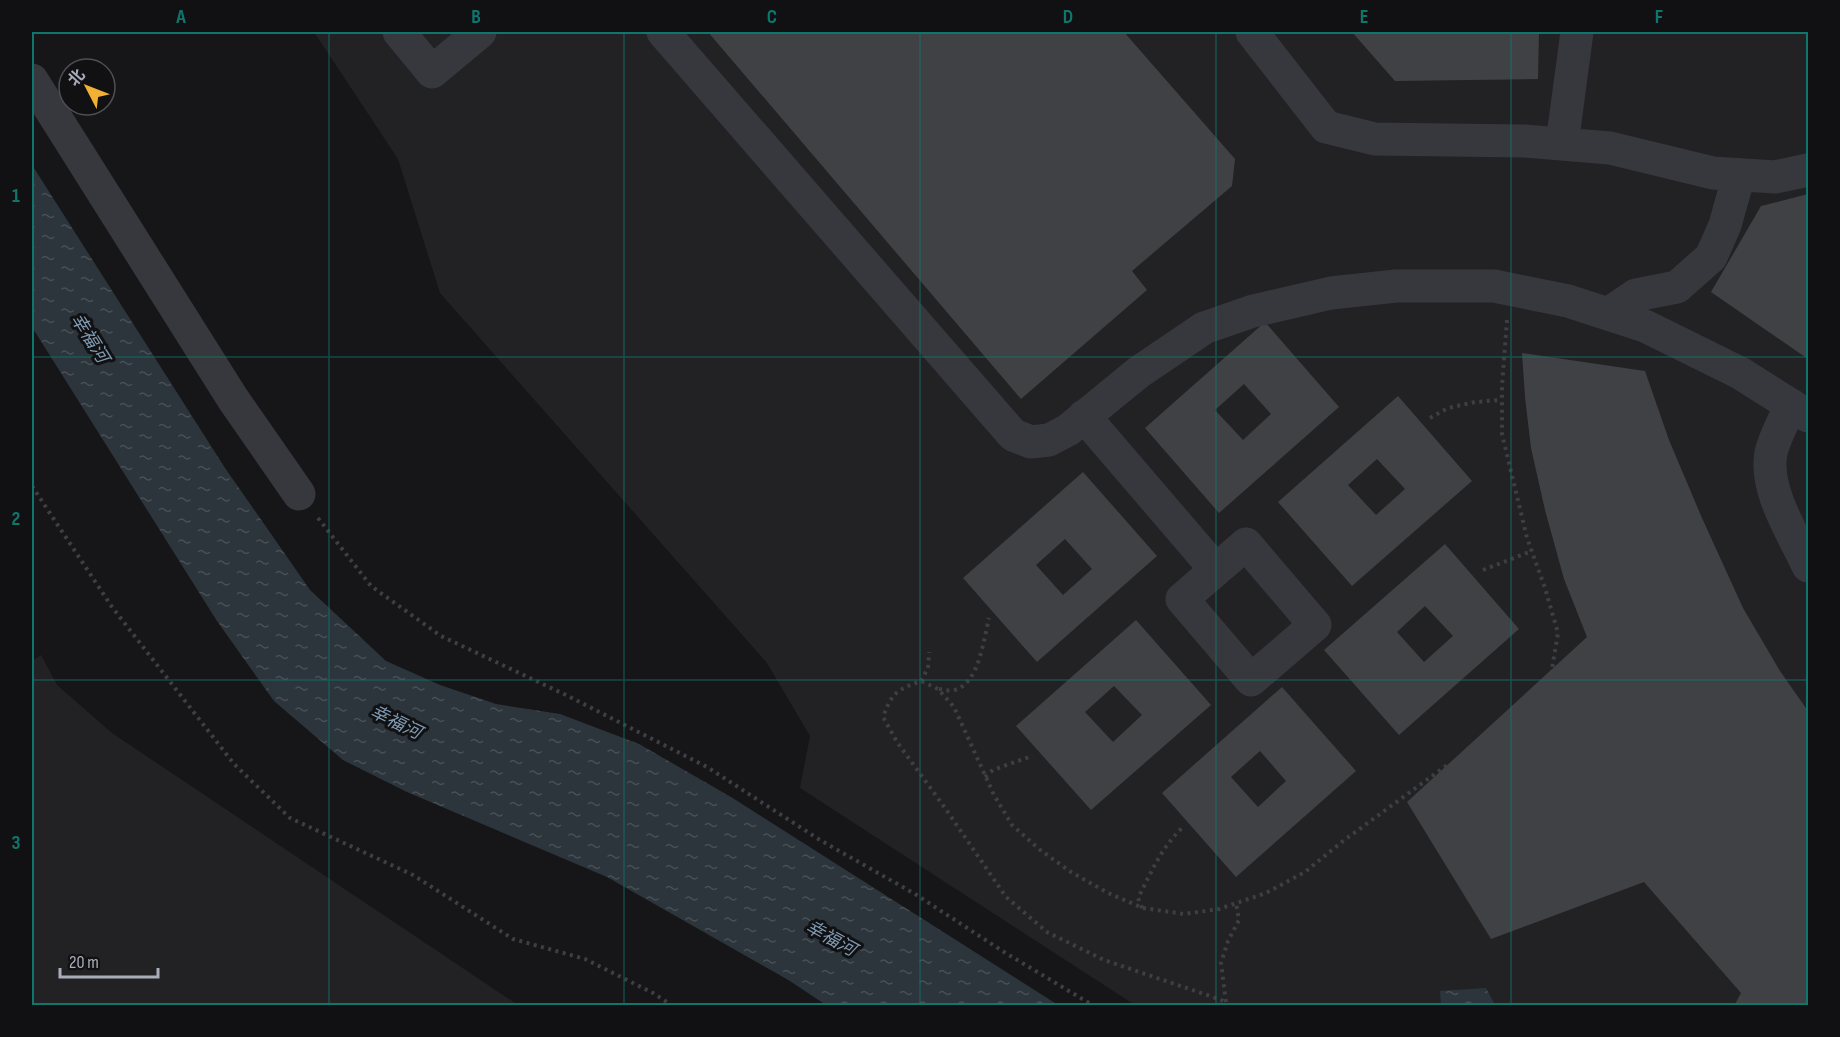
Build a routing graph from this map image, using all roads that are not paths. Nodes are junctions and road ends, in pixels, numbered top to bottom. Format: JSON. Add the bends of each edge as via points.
{"nodes":[{"id":1,"x":399,"y":32,"type":"edge"},
{"id":2,"x":480,"y":32,"type":"edge"},
{"id":3,"x":663,"y":32,"type":"edge"},
{"id":4,"x":1252,"y":32,"type":"edge"},
{"id":5,"x":1576,"y":32,"type":"edge"},
{"id":6,"x":32,"y":80,"type":"edge"},
{"id":7,"x":1562,"y":144,"type":"junction"},
{"id":8,"x":1809,"y":170,"type":"edge"},
{"id":9,"x":1740,"y":175,"type":"junction"},
{"id":10,"x":1608,"y":314,"type":"junction"},
{"id":11,"x":1800,"y":411,"type":"edge"},
{"id":12,"x":1084,"y":416,"type":"junction"},
{"id":13,"x":299,"y":494,"type":"road end"},
{"id":14,"x":1809,"y":566,"type":"edge"},
{"id":15,"x":1216,"y":570,"type":"dead end"}],
"edges":[{"from":1,"to":2,"type":"street","via":[[432,72]]},
{"from":3,"to":12,"type":"street","via":[[1013,435],[1031,442],[1049,440]]},
{"from":4,"to":7,"type":"street","via":[[1326,127],[1375,140]]},
{"from":5,"to":7,"type":"street"},
{"from":6,"to":13,"type":"street","via":[[233,399]]},
{"from":7,"to":9,"type":"street","via":[[1610,148]]},
{"from":8,"to":9,"type":"street","via":[[1775,177]]},
{"from":9,"to":10,"type":"street","via":[[1711,257],[1677,287],[1636,295]]},
{"from":10,"to":11,"type":"street","via":[[1645,326],[1740,373]]},
{"from":10,"to":12,"type":"street","via":[[1569,301],[1494,286],[1396,286],[1331,293],[1253,311],[1204,328]]},
{"from":11,"to":14,"type":"street","via":[[1771,452],[1771,481]]},
{"from":12,"to":15,"type":"street"}]}
